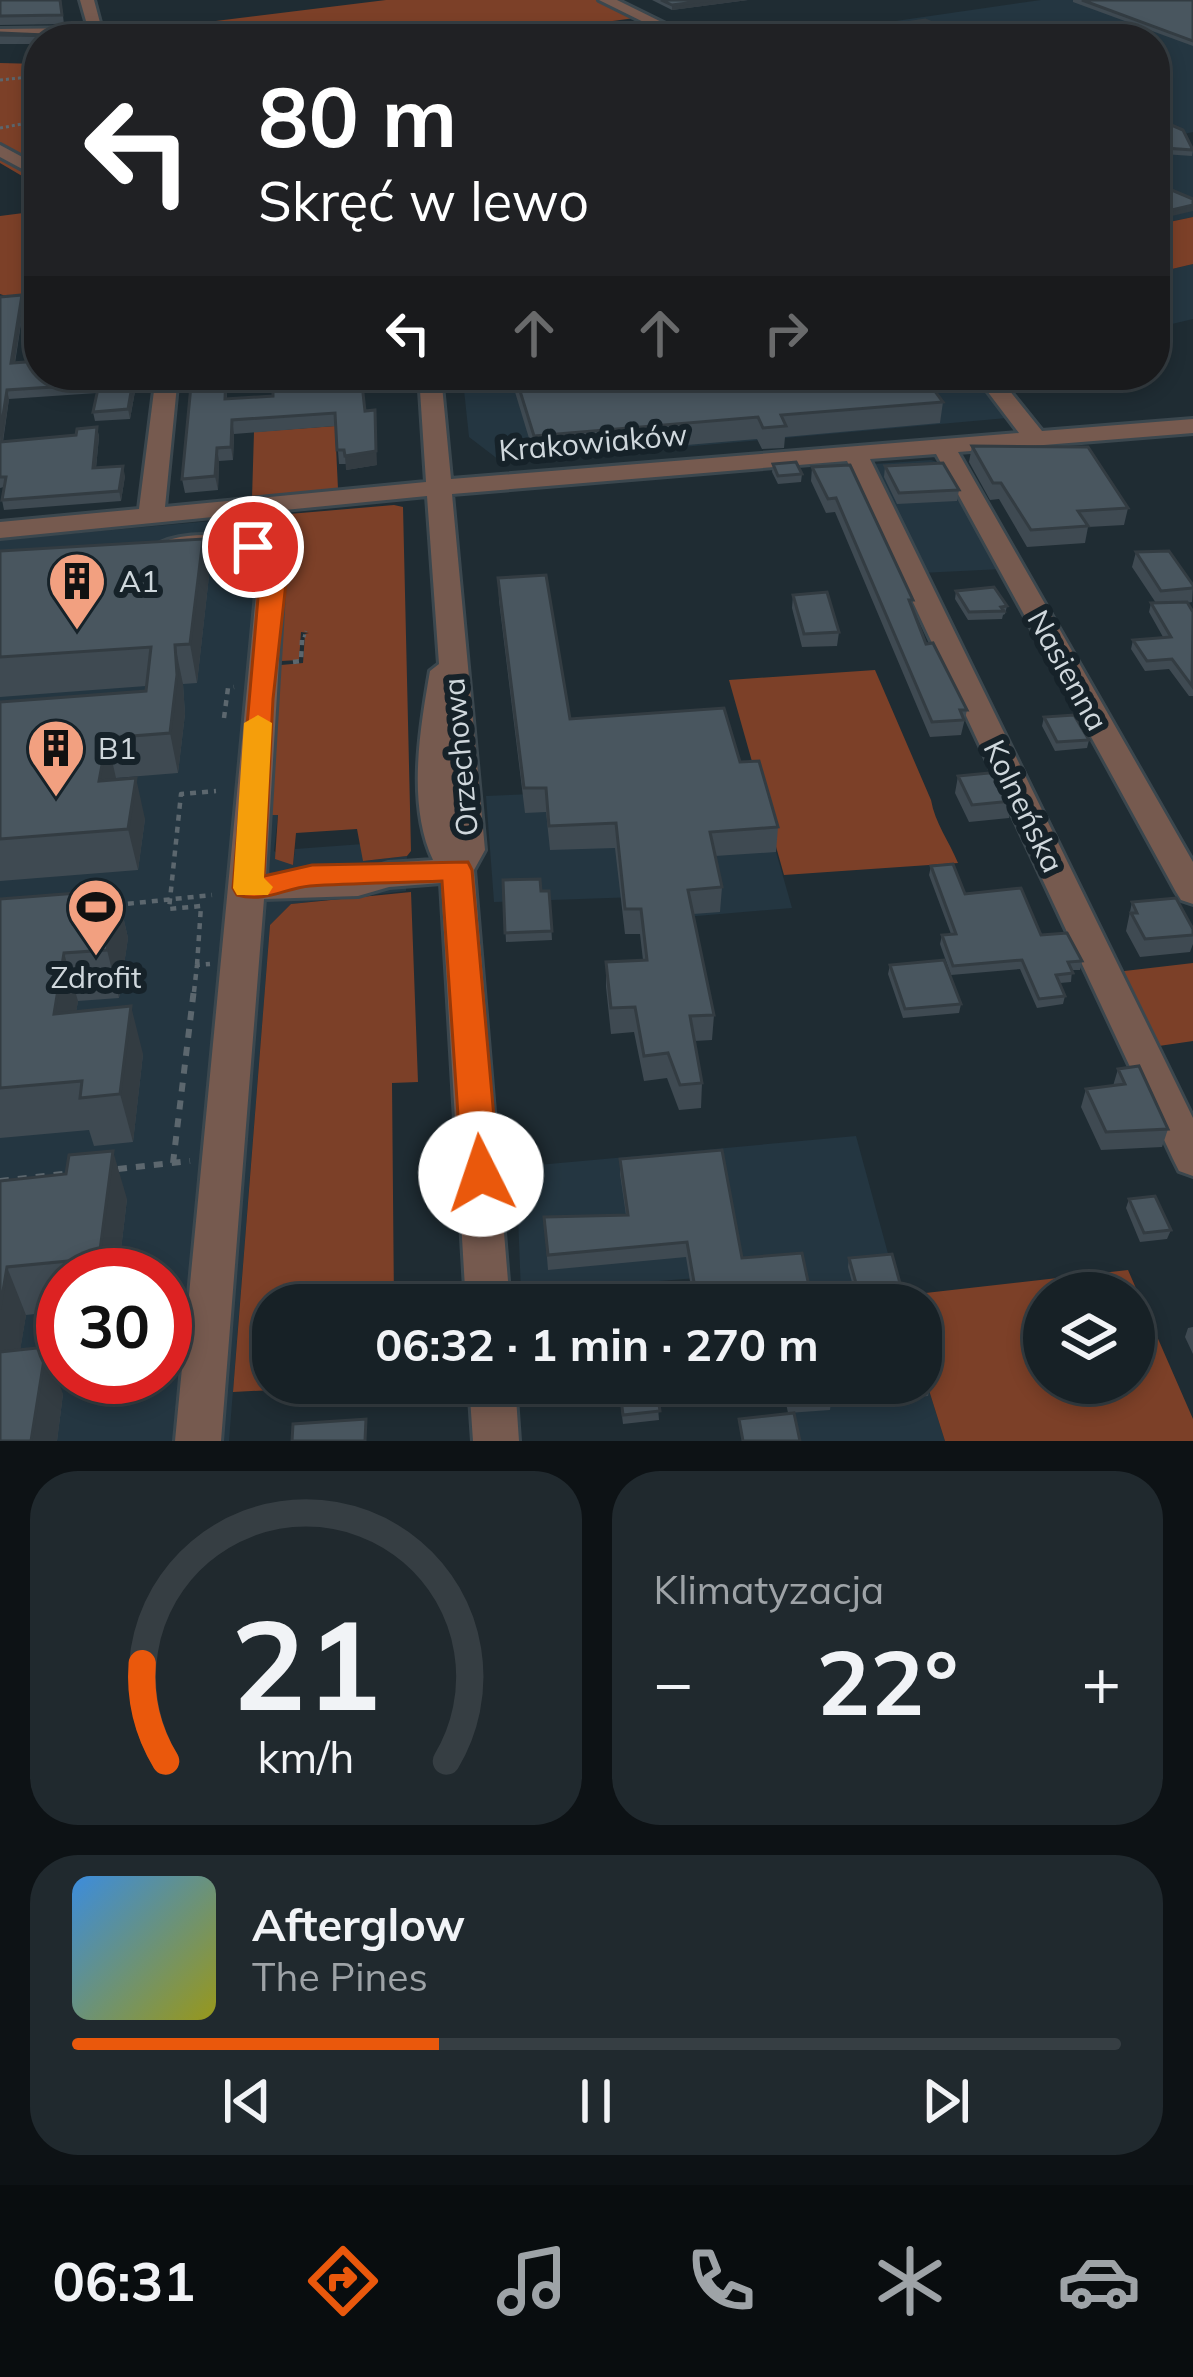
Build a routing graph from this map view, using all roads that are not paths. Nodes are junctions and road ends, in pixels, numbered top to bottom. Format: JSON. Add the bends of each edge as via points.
{"nodes":[{"id":1,"x":606,"y":0,"type":"edge"},
{"id":2,"x":657,"y":24,"type":"edge"},
{"id":3,"x":165,"y":390,"type":"edge"},
{"id":4,"x":431,"y":390,"type":"edge"},
{"id":5,"x":998,"y":390,"type":"edge"},
{"id":6,"x":1193,"y":426,"type":"edge"},
{"id":7,"x":1036,"y":439,"type":"junction"},
{"id":8,"x":944,"y":448,"type":"junction"},
{"id":9,"x":855,"y":454,"type":"junction"},
{"id":10,"x":438,"y":490,"type":"junction"},
{"id":11,"x":151,"y":517,"type":"junction"},
{"id":12,"x":0,"y":530,"type":"edge"},
{"id":13,"x":143,"y":552,"type":"edge"},
{"id":14,"x":457,"y":870,"type":"junction"},
{"id":15,"x":259,"y":888,"type":"junction"},
{"id":16,"x":1193,"y":892,"type":"edge"},
{"id":17,"x":1193,"y":1159,"type":"edge"},
{"id":18,"x":487,"y":1284,"type":"edge"},
{"id":19,"x":493,"y":1404,"type":"edge"},
{"id":20,"x":198,"y":1441,"type":"edge"},
{"id":21,"x":496,"y":1441,"type":"edge"}],
"edges":[{"from":1,"to":2,"type":"street"},
{"from":3,"to":11,"type":"street"},
{"from":4,"to":10,"type":"street","name":"Orzechowa"},
{"from":5,"to":7,"type":"street"},
{"from":6,"to":7,"type":"street","name":"Krakowiaków"},
{"from":7,"to":8,"type":"street","name":"Krakowiaków"},
{"from":8,"to":9,"type":"street","name":"Krakowiaków"},
{"from":8,"to":16,"type":"street","name":"Nasienna"},
{"from":9,"to":10,"type":"street","name":"Krakowiaków"},
{"from":9,"to":17,"type":"street","name":"Kolneńska"},
{"from":10,"to":11,"type":"street","name":"Krakowiaków"},
{"from":10,"to":14,"type":"street","name":"Orzechowa","via":[[449,641],[436,742],[441,852]]},
{"from":11,"to":12,"type":"street","name":"Krakowiaków"},
{"from":13,"to":15,"type":"street","via":[[232,543],[272,561]]},
{"from":14,"to":15,"type":"street"},
{"from":14,"to":18,"type":"street","name":"Orzechowa"},
{"from":15,"to":20,"type":"street"},
{"from":19,"to":21,"type":"street"}]}
